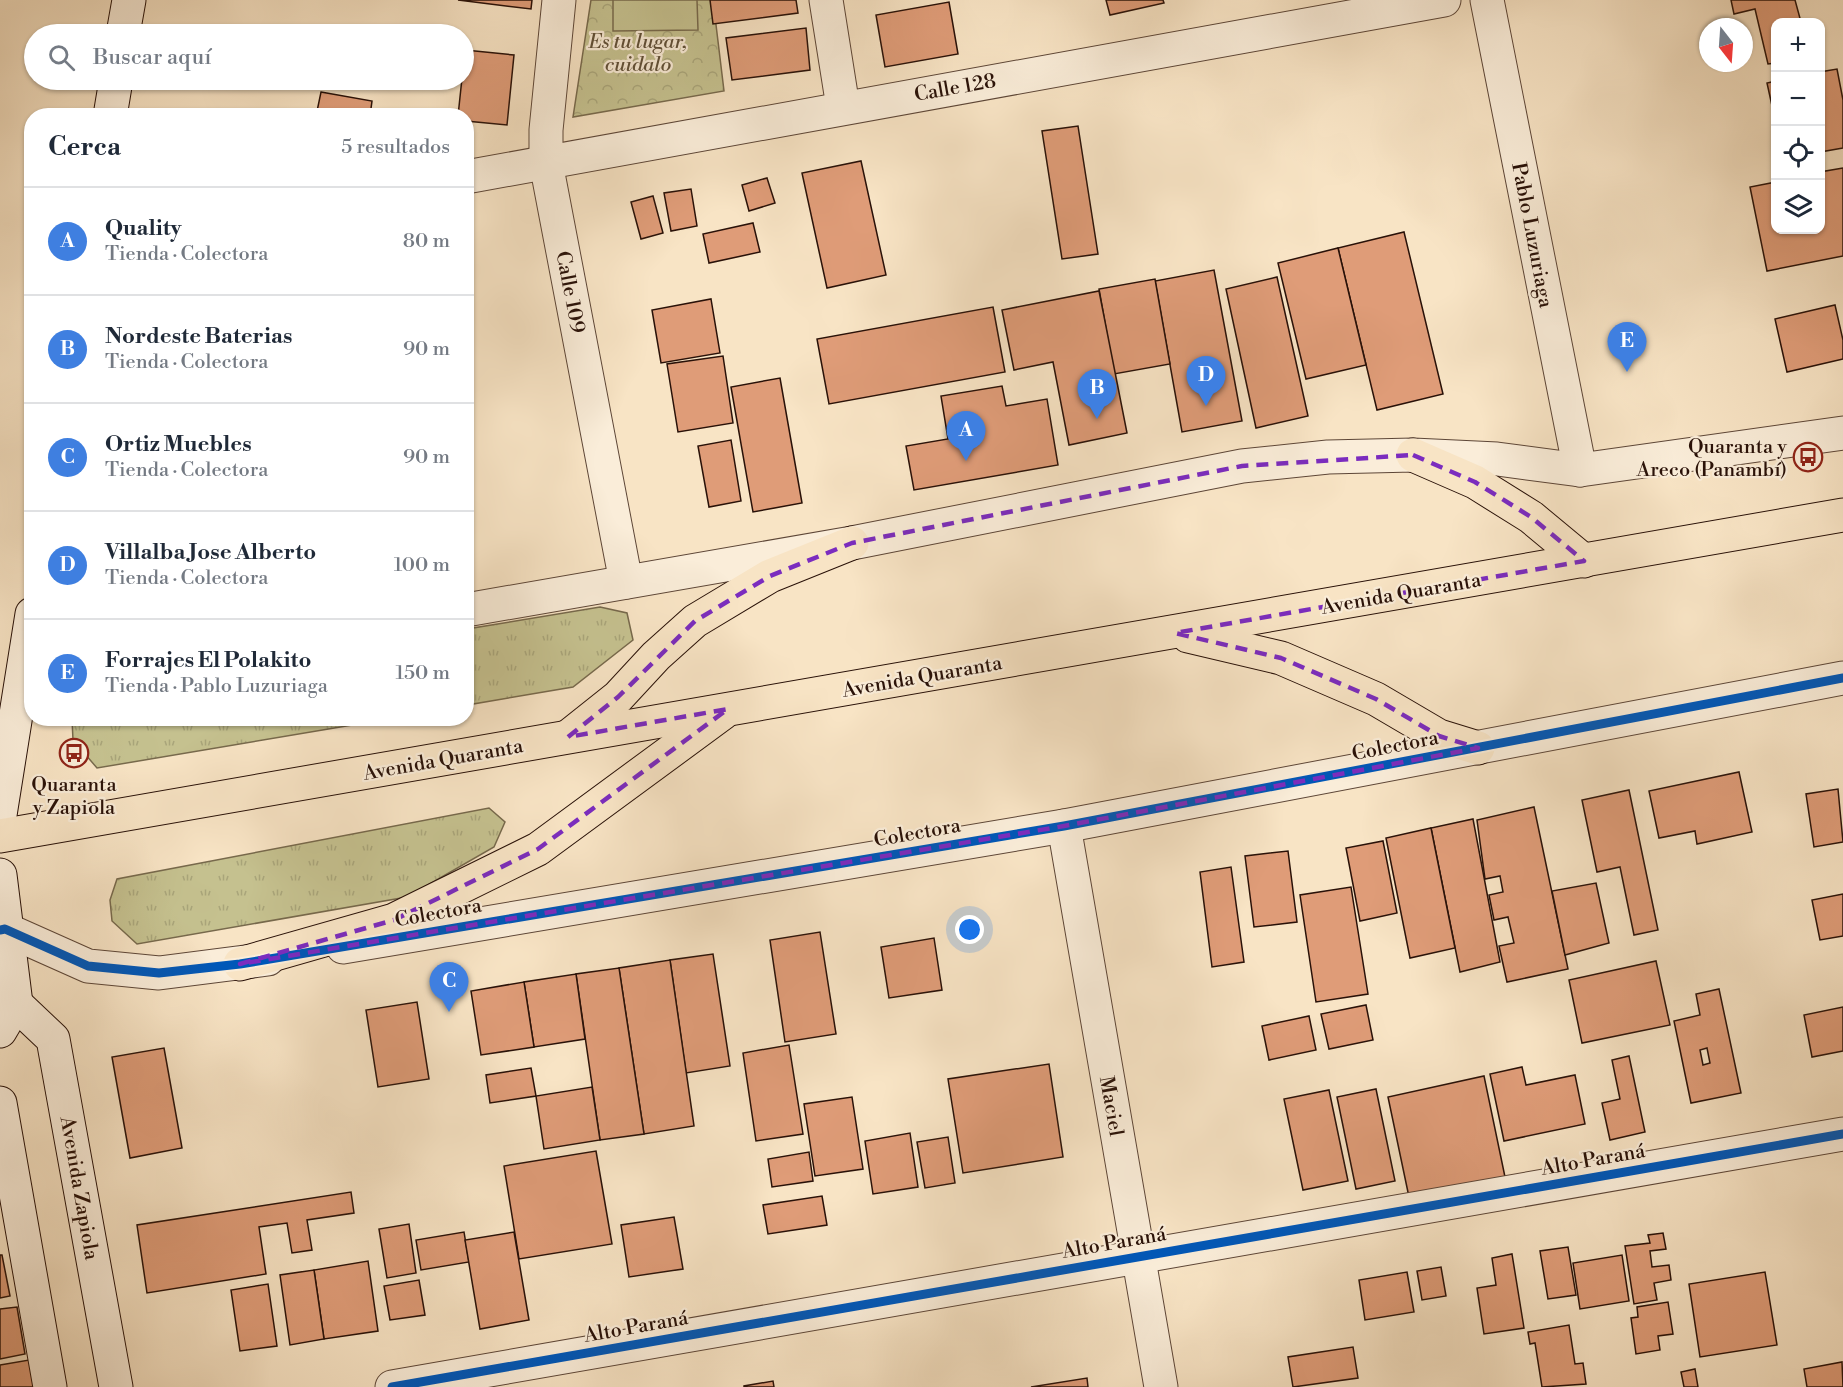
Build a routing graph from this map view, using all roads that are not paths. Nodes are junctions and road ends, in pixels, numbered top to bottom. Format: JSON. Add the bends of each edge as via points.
{"nodes":[{"id":1,"x":129,"y":0,"type":"edge"},
{"id":2,"x":559,"y":0,"type":"edge"},
{"id":3,"x":826,"y":0,"type":"edge"},
{"id":4,"x":1444,"y":0,"type":"edge"},
{"id":5,"x":1486,"y":0,"type":"edge"},
{"id":6,"x":125,"y":24,"type":"edge"},
{"id":7,"x":114,"y":90,"type":"edge"},
{"id":8,"x":843,"y":107,"type":"junction"},
{"id":9,"x":111,"y":108,"type":"edge"},
{"id":10,"x":546,"y":163,"type":"junction"},
{"id":11,"x":474,"y":176,"type":"edge"},
{"id":12,"x":1843,"y":433,"type":"edge"},
{"id":13,"x":1413,"y":455,"type":"junction"},
{"id":14,"x":1580,"y":470,"type":"junction"},
{"id":15,"x":1843,"y":515,"type":"edge"},
{"id":16,"x":852,"y":543,"type":"junction"},
{"id":17,"x":1584,"y":561,"type":"junction"},
{"id":18,"x":626,"y":582,"type":"junction"},
{"id":19,"x":474,"y":609,"type":"edge"},
{"id":20,"x":1175,"y":633,"type":"junction"},
{"id":21,"x":24,"y":653,"type":"edge"},
{"id":22,"x":1843,"y":678,"type":"edge"},
{"id":23,"x":17,"y":687,"type":"edge"},
{"id":24,"x":728,"y":709,"type":"junction"},
{"id":25,"x":568,"y":737,"type":"junction"},
{"id":26,"x":1479,"y":748,"type":"junction"},
{"id":27,"x":0,"y":815,"type":"edge"},
{"id":28,"x":1064,"y":826,"type":"junction"},
{"id":29,"x":0,"y":836,"type":"edge"},
{"id":30,"x":0,"y":875,"type":"edge"},
{"id":31,"x":2,"y":929,"type":"edge"},
{"id":32,"x":240,"y":964,"type":"junction"},
{"id":33,"x":16,"y":1004,"type":"junction"},
{"id":34,"x":0,"y":1031,"type":"edge"},
{"id":35,"x":0,"y":1103,"type":"edge"},
{"id":36,"x":1843,"y":1134,"type":"edge"},
{"id":37,"x":1139,"y":1256,"type":"junction"},
{"id":38,"x":51,"y":1387,"type":"edge"},
{"id":39,"x":116,"y":1387,"type":"edge"},
{"id":40,"x":392,"y":1387,"type":"edge"},
{"id":41,"x":1161,"y":1387,"type":"edge"}],
"edges":[{"from":1,"to":6,"type":"street"},
{"from":2,"to":10,"type":"street","name":"Calle 109"},
{"from":3,"to":8,"type":"street"},
{"from":4,"to":8,"type":"street","name":"Calle 128"},
{"from":5,"to":14,"type":"street","name":"Pablo Luzuriaga"},
{"from":7,"to":9,"type":"street"},
{"from":8,"to":10,"type":"street","name":"Calle 128"},
{"from":10,"to":11,"type":"street","name":"Calle 128"},
{"from":10,"to":18,"type":"street","name":"Calle 109"},
{"from":12,"to":14,"type":"street"},
{"from":13,"to":14,"type":"street","via":[[1497,459]]},
{"from":13,"to":16,"type":"street","via":[[1328,457],[1242,466]]},
{"from":13,"to":17,"type":"highway","via":[[1475,482],[1532,517]]},
{"from":15,"to":17,"type":"highway","name":"Avenida Quaranta"},
{"from":16,"to":18,"type":"street"},
{"from":16,"to":25,"type":"highway","via":[[770,576],[695,621],[618,697]]},
{"from":17,"to":20,"type":"highway","name":"Avenida Quaranta"},
{"from":18,"to":19,"type":"street"},
{"from":20,"to":24,"type":"highway","name":"Avenida Quaranta"},
{"from":20,"to":26,"type":"highway","via":[[1281,658],[1376,699],[1439,736]]},
{"from":21,"to":23,"type":"street"},
{"from":22,"to":26,"type":"street","name":"Colectora"},
{"from":23,"to":27,"type":"street"},
{"from":24,"to":25,"type":"highway","name":"Avenida Quaranta"},
{"from":24,"to":32,"type":"highway","via":[[538,849],[394,920]]},
{"from":25,"to":29,"type":"highway","name":"Avenida Quaranta"},
{"from":26,"to":28,"type":"street","name":"Colectora"},
{"from":28,"to":32,"type":"street","name":"Colectora"},
{"from":28,"to":37,"type":"street","name":"Maciel"},
{"from":30,"to":31,"type":"street"},
{"from":31,"to":32,"type":"street","name":"Colectora","via":[[88,966],[159,973]]},
{"from":31,"to":33,"type":"street"},
{"from":33,"to":34,"type":"street"},
{"from":33,"to":39,"type":"street","name":"Avenida Zapiola","via":[[53,1039]]},
{"from":35,"to":38,"type":"street"},
{"from":36,"to":37,"type":"street","name":"Alto Paraná"},
{"from":37,"to":40,"type":"street","name":"Alto Paraná"},
{"from":37,"to":41,"type":"street","name":"Maciel"}]}
